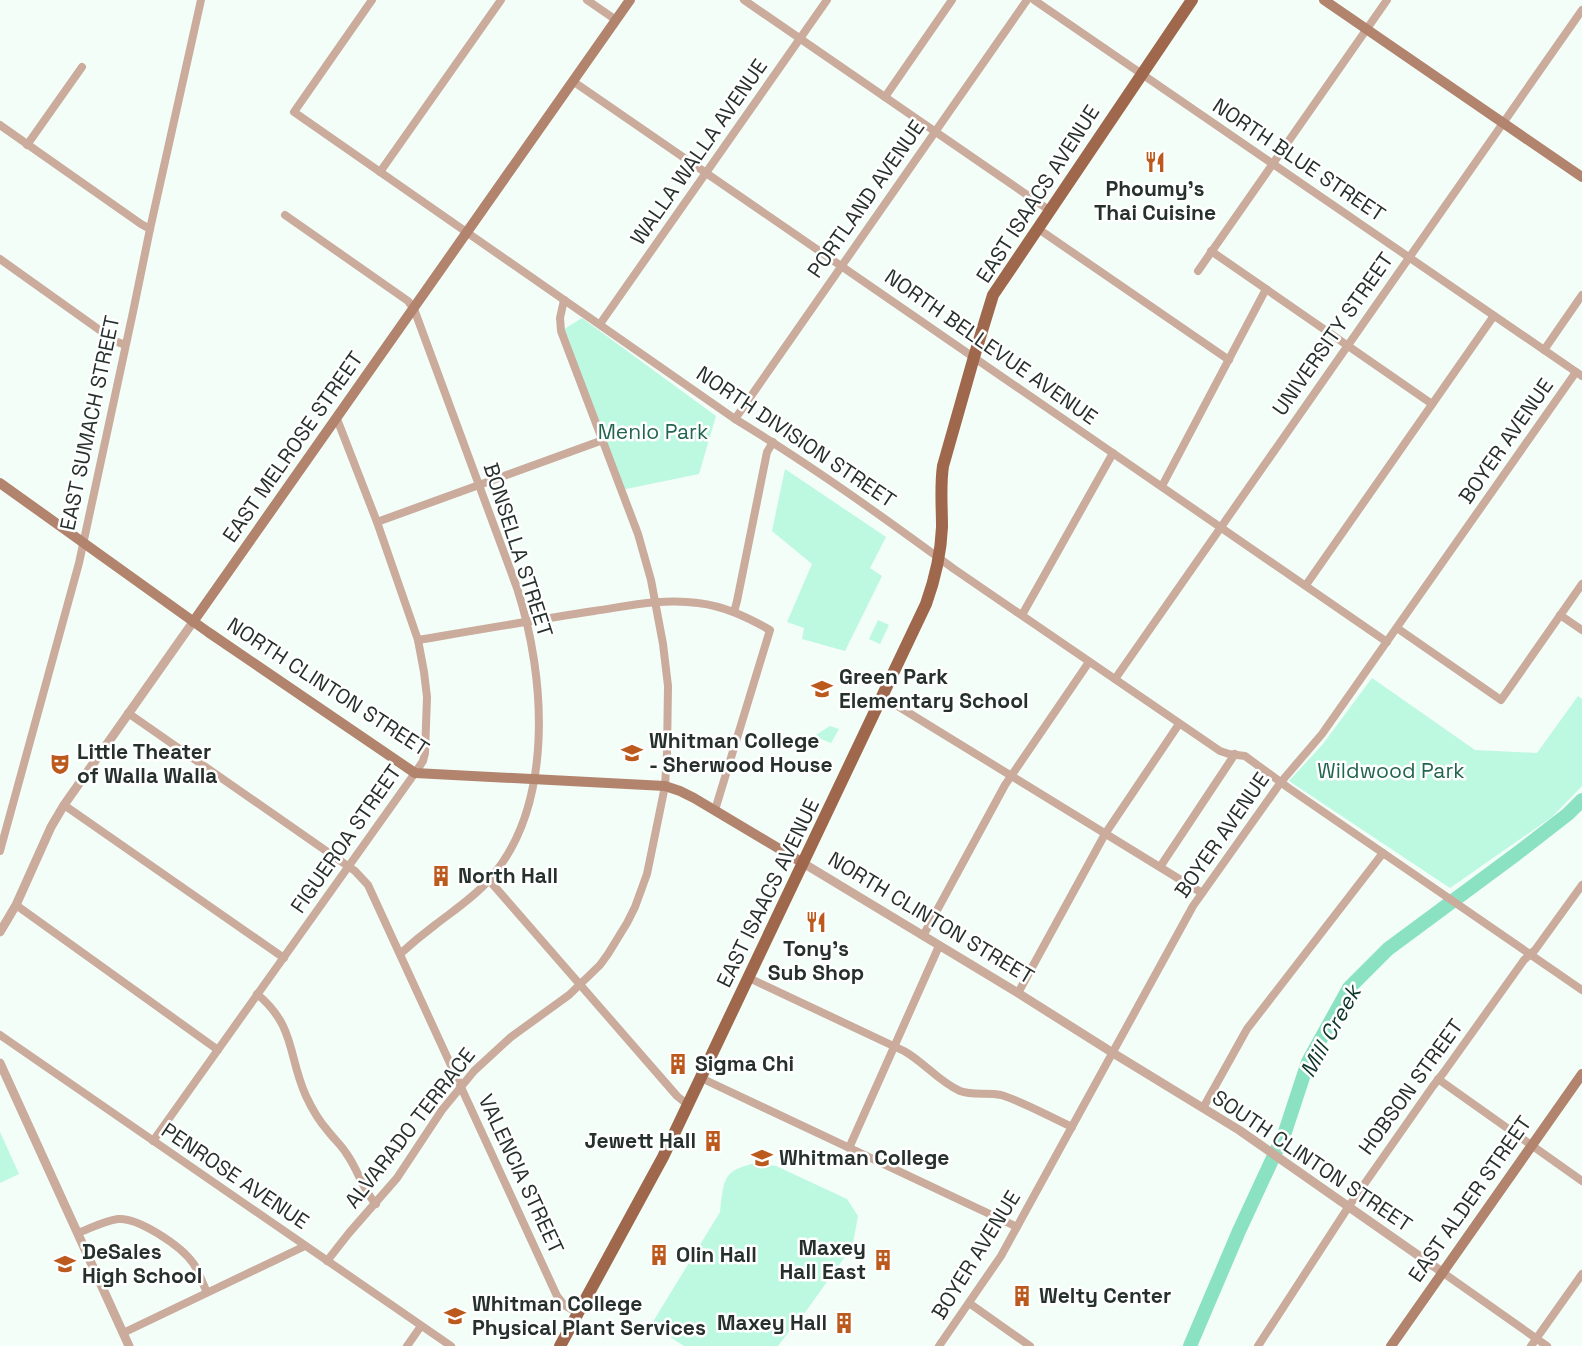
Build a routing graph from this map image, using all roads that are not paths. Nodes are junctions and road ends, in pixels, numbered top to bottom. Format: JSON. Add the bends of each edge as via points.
{"nodes":[{"id":1,"x":201,"y":0,"type":"edge"},
{"id":2,"x":372,"y":0,"type":"edge"},
{"id":3,"x":501,"y":0,"type":"edge"},
{"id":4,"x":587,"y":0,"type":"edge"},
{"id":5,"x":630,"y":0,"type":"edge"},
{"id":6,"x":744,"y":0,"type":"edge"},
{"id":7,"x":827,"y":0,"type":"edge"},
{"id":8,"x":952,"y":0,"type":"edge"},
{"id":9,"x":1027,"y":0,"type":"edge"},
{"id":10,"x":1034,"y":0,"type":"edge"},
{"id":11,"x":1192,"y":0,"type":"edge"},
{"id":12,"x":1324,"y":0,"type":"edge"},
{"id":13,"x":1387,"y":0,"type":"edge"},
{"id":14,"x":1582,"y":10,"type":"edge"},
{"id":15,"x":616,"y":20,"type":"junction"},
{"id":16,"x":1367,"y":29,"type":"junction"},
{"id":17,"x":800,"y":39,"type":"junction"},
{"id":18,"x":81,"y":68,"type":"dead end"},
{"id":19,"x":1141,"y":74,"type":"junction"},
{"id":20,"x":574,"y":82,"type":"junction"},
{"id":21,"x":885,"y":97,"type":"junction"},
{"id":22,"x":1503,"y":123,"type":"junction"},
{"id":23,"x":0,"y":125,"type":"edge"},
{"id":24,"x":936,"y":132,"type":"junction"},
{"id":25,"x":27,"y":145,"type":"junction"},
{"id":26,"x":1273,"y":164,"type":"junction"},
{"id":27,"x":380,"y":172,"type":"junction"},
{"id":28,"x":706,"y":173,"type":"junction"},
{"id":29,"x":1582,"y":177,"type":"edge"},
{"id":30,"x":1049,"y":210,"type":"junction"},
{"id":31,"x":285,"y":215,"type":"dead end"},
{"id":32,"x":1037,"y":228,"type":"junction"},
{"id":33,"x":150,"y":229,"type":"junction"},
{"id":34,"x":467,"y":233,"type":"junction"},
{"id":35,"x":1211,"y":251,"type":"junction"},
{"id":36,"x":1408,"y":257,"type":"junction"},
{"id":37,"x":0,"y":259,"type":"edge"},
{"id":38,"x":842,"y":266,"type":"junction"},
{"id":39,"x":1198,"y":271,"type":"dead end"},
{"id":40,"x":1266,"y":289,"type":"junction"},
{"id":41,"x":1582,"y":296,"type":"edge"},
{"id":42,"x":564,"y":300,"type":"junction"},
{"id":43,"x":414,"y":309,"type":"junction"},
{"id":44,"x":1494,"y":317,"type":"junction"},
{"id":45,"x":600,"y":324,"type":"junction"},
{"id":46,"x":125,"y":345,"type":"junction"},
{"id":47,"x":1348,"y":345,"type":"junction"},
{"id":48,"x":1544,"y":350,"type":"junction"},
{"id":49,"x":974,"y":357,"type":"junction"},
{"id":50,"x":1229,"y":360,"type":"junction"},
{"id":51,"x":1579,"y":374,"type":"edge"},
{"id":52,"x":1432,"y":404,"type":"junction"},
{"id":53,"x":337,"y":419,"type":"junction"},
{"id":54,"x":735,"y":419,"type":"junction"},
{"id":55,"x":603,"y":440,"type":"junction"},
{"id":56,"x":773,"y":442,"type":"junction"},
{"id":57,"x":1113,"y":453,"type":"junction"},
{"id":58,"x":0,"y":483,"type":"edge"},
{"id":59,"x":479,"y":485,"type":"junction"},
{"id":60,"x":1162,"y":486,"type":"junction"},
{"id":61,"x":377,"y":522,"type":"junction"},
{"id":62,"x":1221,"y":527,"type":"junction"},
{"id":63,"x":82,"y":541,"type":"junction"},
{"id":64,"x":939,"y":557,"type":"junction"},
{"id":65,"x":1582,"y":584,"type":"edge"},
{"id":66,"x":1306,"y":585,"type":"junction"},
{"id":67,"x":655,"y":602,"type":"junction"},
{"id":68,"x":734,"y":612,"type":"junction"},
{"id":69,"x":1022,"y":615,"type":"junction"},
{"id":70,"x":1560,"y":615,"type":"junction"},
{"id":71,"x":527,"y":621,"type":"junction"},
{"id":72,"x":194,"y":622,"type":"junction"},
{"id":73,"x":1397,"y":628,"type":"junction"},
{"id":74,"x":1582,"y":630,"type":"edge"},
{"id":75,"x":418,"y":640,"type":"junction"},
{"id":76,"x":1387,"y":642,"type":"junction"},
{"id":77,"x":1089,"y":662,"type":"junction"},
{"id":78,"x":1115,"y":679,"type":"junction"},
{"id":79,"x":883,"y":698,"type":"junction"},
{"id":80,"x":128,"y":713,"type":"junction"},
{"id":81,"x":1179,"y":724,"type":"junction"},
{"id":82,"x":1234,"y":754,"type":"junction"},
{"id":83,"x":415,"y":773,"type":"junction"},
{"id":84,"x":1011,"y":776,"type":"junction"},
{"id":85,"x":535,"y":778,"type":"junction"},
{"id":86,"x":1281,"y":782,"type":"junction"},
{"id":87,"x":665,"y":786,"type":"junction"},
{"id":88,"x":64,"y":805,"type":"junction"},
{"id":89,"x":714,"y":810,"type":"junction"},
{"id":90,"x":1105,"y":834,"type":"junction"},
{"id":91,"x":0,"y":851,"type":"edge"},
{"id":92,"x":1383,"y":853,"type":"junction"},
{"id":93,"x":803,"y":863,"type":"junction"},
{"id":94,"x":348,"y":867,"type":"junction"},
{"id":95,"x":1160,"y":867,"type":"junction"},
{"id":96,"x":489,"y":880,"type":"junction"},
{"id":97,"x":1582,"y":885,"type":"edge"},
{"id":98,"x":1202,"y":893,"type":"junction"},
{"id":99,"x":16,"y":905,"type":"junction"},
{"id":100,"x":1,"y":927,"type":"edge"},
{"id":101,"x":923,"y":936,"type":"junction"},
{"id":102,"x":939,"y":946,"type":"junction"},
{"id":103,"x":400,"y":954,"type":"junction"},
{"id":104,"x":1530,"y":955,"type":"junction"},
{"id":105,"x":284,"y":958,"type":"junction"},
{"id":106,"x":748,"y":978,"type":"junction"},
{"id":107,"x":580,"y":985,"type":"junction"},
{"id":108,"x":1582,"y":990,"type":"edge"},
{"id":109,"x":1018,"y":993,"type":"junction"},
{"id":110,"x":258,"y":994,"type":"junction"},
{"id":111,"x":0,"y":1035,"type":"edge"},
{"id":112,"x":894,"y":1047,"type":"junction"},
{"id":113,"x":218,"y":1050,"type":"junction"},
{"id":114,"x":1113,"y":1053,"type":"junction"},
{"id":115,"x":0,"y":1064,"type":"edge"},
{"id":116,"x":1582,"y":1074,"type":"edge"},
{"id":117,"x":701,"y":1078,"type":"junction"},
{"id":118,"x":1438,"y":1080,"type":"junction"},
{"id":119,"x":461,"y":1086,"type":"junction"},
{"id":120,"x":688,"y":1105,"type":"junction"},
{"id":121,"x":1203,"y":1108,"type":"junction"},
{"id":122,"x":1072,"y":1127,"type":"junction"},
{"id":123,"x":153,"y":1141,"type":"junction"},
{"id":124,"x":1532,"y":1145,"type":"junction"},
{"id":125,"x":849,"y":1148,"type":"junction"},
{"id":126,"x":1582,"y":1181,"type":"edge"},
{"id":127,"x":376,"y":1204,"type":"junction"},
{"id":128,"x":1349,"y":1206,"type":"junction"},
{"id":129,"x":1017,"y":1227,"type":"junction"},
{"id":130,"x":78,"y":1233,"type":"junction"},
{"id":131,"x":305,"y":1246,"type":"junction"},
{"id":132,"x":327,"y":1261,"type":"junction"},
{"id":133,"x":1442,"y":1272,"type":"junction"},
{"id":134,"x":1582,"y":1274,"type":"edge"},
{"id":135,"x":207,"y":1292,"type":"junction"},
{"id":136,"x":969,"y":1303,"type":"junction"},
{"id":137,"x":578,"y":1313,"type":"junction"},
{"id":138,"x":421,"y":1326,"type":"junction"},
{"id":139,"x":123,"y":1333,"type":"junction"},
{"id":140,"x":1537,"y":1338,"type":"junction"},
{"id":141,"x":129,"y":1346,"type":"edge"},
{"id":142,"x":407,"y":1346,"type":"edge"},
{"id":143,"x":451,"y":1346,"type":"edge"},
{"id":144,"x":560,"y":1346,"type":"edge"},
{"id":145,"x":939,"y":1346,"type":"edge"},
{"id":146,"x":1030,"y":1346,"type":"edge"},
{"id":147,"x":1258,"y":1346,"type":"edge"},
{"id":148,"x":1390,"y":1346,"type":"edge"},
{"id":149,"x":1531,"y":1346,"type":"edge"},
{"id":150,"x":1547,"y":1346,"type":"edge"}],
"edges":[{"from":1,"to":33,"type":"street","name":"EAST SUMACH STREET"},
{"from":2,"to":27,"type":"street","name":"NORTH DIVISION STREET","via":[[294,112]]},
{"from":3,"to":27,"type":"street"},
{"from":4,"to":15,"type":"street"},
{"from":5,"to":15,"type":"main road","name":"EAST MELROSE STREET"},
{"from":6,"to":17,"type":"street"},
{"from":7,"to":17,"type":"street","name":"WALLA WALLA AVENUE"},
{"from":8,"to":21,"type":"street"},
{"from":9,"to":24,"type":"street","name":"PORTLAND AVENUE"},
{"from":10,"to":19,"type":"street","name":"NORTH BLUE STREET"},
{"from":11,"to":19,"type":"main road","name":"EAST ISAACS AVENUE"},
{"from":12,"to":16,"type":"main road"},
{"from":13,"to":16,"type":"street"},
{"from":14,"to":22,"type":"street","name":"UNIVERSITY STREET"},
{"from":15,"to":20,"type":"main road","name":"EAST MELROSE STREET"},
{"from":16,"to":22,"type":"main road"},
{"from":16,"to":26,"type":"street"},
{"from":17,"to":21,"type":"street"},
{"from":17,"to":28,"type":"street","name":"WALLA WALLA AVENUE"},
{"from":18,"to":25,"type":"street"},
{"from":19,"to":26,"type":"street","name":"NORTH BLUE STREET"},
{"from":19,"to":30,"type":"main road","name":"EAST ISAACS AVENUE"},
{"from":20,"to":28,"type":"street","name":"NORTH BELLEVUE AVENUE"},
{"from":20,"to":34,"type":"main road","name":"EAST MELROSE STREET"},
{"from":21,"to":24,"type":"street"},
{"from":22,"to":29,"type":"main road"},
{"from":22,"to":36,"type":"street","name":"UNIVERSITY STREET"},
{"from":23,"to":25,"type":"street"},
{"from":24,"to":30,"type":"street"},
{"from":24,"to":38,"type":"street","name":"PORTLAND AVENUE"},
{"from":25,"to":33,"type":"street"},
{"from":26,"to":35,"type":"street"},
{"from":26,"to":36,"type":"street","name":"NORTH BLUE STREET"},
{"from":27,"to":34,"type":"street","name":"NORTH DIVISION STREET"},
{"from":28,"to":38,"type":"street","name":"NORTH BELLEVUE AVENUE"},
{"from":28,"to":45,"type":"street","name":"WALLA WALLA AVENUE"},
{"from":30,"to":32,"type":"main road","name":"EAST ISAACS AVENUE"},
{"from":31,"to":43,"type":"street","name":"BONSELLA STREET"},
{"from":32,"to":49,"type":"main road","name":"EAST ISAACS AVENUE","via":[[993,295]]},
{"from":32,"to":50,"type":"street"},
{"from":33,"to":46,"type":"street","name":"EAST SUMACH STREET"},
{"from":34,"to":42,"type":"street","name":"NORTH DIVISION STREET"},
{"from":34,"to":43,"type":"main road","name":"EAST MELROSE STREET"},
{"from":35,"to":39,"type":"street"},
{"from":35,"to":40,"type":"street"},
{"from":36,"to":44,"type":"street","name":"NORTH BLUE STREET"},
{"from":36,"to":47,"type":"street","name":"UNIVERSITY STREET"},
{"from":37,"to":46,"type":"street"},
{"from":38,"to":49,"type":"street","name":"NORTH BELLEVUE AVENUE"},
{"from":38,"to":54,"type":"street","name":"PORTLAND AVENUE"},
{"from":40,"to":47,"type":"street"},
{"from":40,"to":50,"type":"street"},
{"from":41,"to":48,"type":"street","name":"BOYER AVENUE"},
{"from":42,"to":45,"type":"street","name":"NORTH DIVISION STREET"},
{"from":42,"to":55,"type":"street","name":"ALVARADO TERRACE","via":[[561,331]]},
{"from":43,"to":53,"type":"main road","name":"EAST MELROSE STREET"},
{"from":43,"to":59,"type":"street","name":"BONSELLA STREET"},
{"from":44,"to":48,"type":"street","name":"NORTH BLUE STREET"},
{"from":44,"to":52,"type":"street"},
{"from":45,"to":54,"type":"street","name":"NORTH DIVISION STREET"},
{"from":46,"to":63,"type":"street","name":"EAST SUMACH STREET"},
{"from":47,"to":52,"type":"street"},
{"from":47,"to":62,"type":"street","name":"UNIVERSITY STREET"},
{"from":48,"to":51,"type":"street","name":"NORTH BLUE STREET"},
{"from":49,"to":57,"type":"street","name":"NORTH BELLEVUE AVENUE"},
{"from":49,"to":64,"type":"main road","name":"EAST ISAACS AVENUE","via":[[943,466]]},
{"from":50,"to":60,"type":"street"},
{"from":51,"to":73,"type":"street","name":"BOYER AVENUE"},
{"from":52,"to":66,"type":"street"},
{"from":53,"to":61,"type":"street","name":"FIGUEROA STREET"},
{"from":53,"to":72,"type":"main road","name":"EAST MELROSE STREET"},
{"from":54,"to":56,"type":"street","name":"NORTH DIVISION STREET"},
{"from":55,"to":59,"type":"street"},
{"from":55,"to":67,"type":"street","name":"ALVARADO TERRACE","via":[[638,534]]},
{"from":56,"to":64,"type":"street","name":"NORTH DIVISION STREET"},
{"from":56,"to":68,"type":"street","via":[[767,453]]},
{"from":57,"to":60,"type":"street","name":"NORTH BELLEVUE AVENUE"},
{"from":57,"to":69,"type":"street"},
{"from":58,"to":63,"type":"main road","name":"NORTH CLINTON STREET"},
{"from":59,"to":61,"type":"street"},
{"from":59,"to":71,"type":"street","name":"BONSELLA STREET"},
{"from":60,"to":62,"type":"street","name":"NORTH BELLEVUE AVENUE"},
{"from":61,"to":75,"type":"street","name":"FIGUEROA STREET"},
{"from":62,"to":66,"type":"street","name":"NORTH BELLEVUE AVENUE"},
{"from":62,"to":78,"type":"street","name":"UNIVERSITY STREET"},
{"from":63,"to":72,"type":"main road","name":"NORTH CLINTON STREET"},
{"from":63,"to":91,"type":"street","name":"EAST SUMACH STREET"},
{"from":64,"to":69,"type":"street","name":"NORTH DIVISION STREET"},
{"from":64,"to":79,"type":"main road","name":"EAST ISAACS AVENUE","via":[[926,604]]},
{"from":65,"to":70,"type":"street"},
{"from":66,"to":76,"type":"street","name":"NORTH BELLEVUE AVENUE"},
{"from":67,"to":68,"type":"street","via":[[700,603]]},
{"from":67,"to":71,"type":"street"},
{"from":67,"to":87,"type":"street","name":"ALVARADO TERRACE","via":[[668,686]]},
{"from":68,"to":89,"type":"street","via":[[770,630]]},
{"from":69,"to":77,"type":"street","name":"NORTH DIVISION STREET"},
{"from":70,"to":73,"type":"street","via":[[1501,700]]},
{"from":70,"to":74,"type":"street"},
{"from":71,"to":75,"type":"street"},
{"from":71,"to":85,"type":"street","name":"BONSELLA STREET","via":[[538,692]]},
{"from":72,"to":80,"type":"street","name":"EAST MELROSE STREET"},
{"from":72,"to":83,"type":"main road","name":"NORTH CLINTON STREET"},
{"from":73,"to":76,"type":"street","name":"BOYER AVENUE"},
{"from":75,"to":83,"type":"street","name":"FIGUEROA STREET","via":[[427,697],[427,739],[423,761]]},
{"from":76,"to":86,"type":"street","name":"BOYER AVENUE","via":[[1322,734]]},
{"from":77,"to":78,"type":"street","name":"NORTH DIVISION STREET"},
{"from":77,"to":84,"type":"street"},
{"from":78,"to":81,"type":"street","name":"NORTH DIVISION STREET"},
{"from":79,"to":84,"type":"street"},
{"from":79,"to":93,"type":"main road","name":"EAST ISAACS AVENUE"},
{"from":80,"to":88,"type":"street","name":"EAST MELROSE STREET"},
{"from":80,"to":94,"type":"street","name":"VALENCIA STREET"},
{"from":81,"to":82,"type":"street","name":"NORTH DIVISION STREET","via":[[1220,751]]},
{"from":81,"to":90,"type":"street"},
{"from":82,"to":86,"type":"street","name":"NORTH DIVISION STREET","via":[[1245,756]]},
{"from":82,"to":95,"type":"street"},
{"from":83,"to":85,"type":"main road","name":"NORTH CLINTON STREET"},
{"from":83,"to":94,"type":"street","name":"FIGUEROA STREET"},
{"from":84,"to":90,"type":"street"},
{"from":84,"to":101,"type":"street"},
{"from":85,"to":87,"type":"main road","name":"NORTH CLINTON STREET"},
{"from":85,"to":96,"type":"street","name":"BONSELLA STREET","via":[[517,837]]},
{"from":86,"to":92,"type":"street","name":"NORTH DIVISION STREET"},
{"from":86,"to":98,"type":"street","name":"BOYER AVENUE"},
{"from":87,"to":89,"type":"main road","name":"NORTH CLINTON STREET"},
{"from":87,"to":107,"type":"street","name":"ALVARADO TERRACE","via":[[649,866],[635,907],[608,954]]},
{"from":88,"to":99,"type":"street","name":"EAST MELROSE STREET"},
{"from":88,"to":105,"type":"street"},
{"from":89,"to":93,"type":"main road","name":"NORTH CLINTON STREET"},
{"from":90,"to":95,"type":"street"},
{"from":90,"to":109,"type":"street"},
{"from":92,"to":104,"type":"street","name":"NORTH DIVISION STREET"},
{"from":92,"to":121,"type":"street","via":[[1247,1029]]},
{"from":93,"to":101,"type":"street","name":"NORTH CLINTON STREET"},
{"from":93,"to":106,"type":"main road","name":"EAST ISAACS AVENUE"},
{"from":94,"to":103,"type":"street","name":"VALENCIA STREET","via":[[368,885]]},
{"from":94,"to":105,"type":"street","name":"FIGUEROA STREET"},
{"from":95,"to":98,"type":"street"},
{"from":96,"to":103,"type":"street","name":"BONSELLA STREET"},
{"from":96,"to":107,"type":"street"},
{"from":97,"to":104,"type":"street","name":"HOBSON STREET"},
{"from":98,"to":114,"type":"street","name":"BOYER AVENUE"},
{"from":99,"to":100,"type":"street","name":"EAST MELROSE STREET"},
{"from":99,"to":113,"type":"street"},
{"from":101,"to":102,"type":"street","name":"NORTH CLINTON STREET"},
{"from":102,"to":109,"type":"street","name":"NORTH CLINTON STREET"},
{"from":102,"to":112,"type":"street"},
{"from":103,"to":119,"type":"street","name":"VALENCIA STREET"},
{"from":104,"to":108,"type":"street","name":"NORTH DIVISION STREET"},
{"from":104,"to":118,"type":"street","name":"HOBSON STREET"},
{"from":105,"to":110,"type":"street","name":"FIGUEROA STREET"},
{"from":106,"to":112,"type":"street"},
{"from":106,"to":117,"type":"main road","name":"EAST ISAACS AVENUE"},
{"from":107,"to":119,"type":"street","name":"ALVARADO TERRACE","via":[[499,1047]]},
{"from":107,"to":120,"type":"street"},
{"from":109,"to":114,"type":"street","name":"NORTH CLINTON STREET"},
{"from":110,"to":113,"type":"street","name":"FIGUEROA STREET"},
{"from":110,"to":127,"type":"street","via":[[285,1029],[312,1107],[352,1161]]},
{"from":111,"to":123,"type":"street","name":"PENROSE AVENUE"},
{"from":112,"to":122,"type":"street","via":[[957,1090],[1000,1095]]},
{"from":112,"to":125,"type":"street"},
{"from":113,"to":123,"type":"street","name":"FIGUEROA STREET"},
{"from":114,"to":121,"type":"street","name":"SOUTH CLINTON STREET"},
{"from":114,"to":122,"type":"street","name":"BOYER AVENUE"},
{"from":115,"to":130,"type":"street"},
{"from":116,"to":124,"type":"main road","name":"EAST ALDER STREET"},
{"from":117,"to":120,"type":"main road","name":"EAST ISAACS AVENUE"},
{"from":117,"to":125,"type":"street"},
{"from":118,"to":124,"type":"street"},
{"from":118,"to":128,"type":"street","name":"HOBSON STREET"},
{"from":119,"to":127,"type":"street","name":"ALVARADO TERRACE"},
{"from":119,"to":137,"type":"street","name":"VALENCIA STREET","via":[[557,1296]]},
{"from":120,"to":137,"type":"main road","name":"EAST ISAACS AVENUE"},
{"from":121,"to":128,"type":"street","name":"SOUTH CLINTON STREET"},
{"from":122,"to":129,"type":"street","name":"BOYER AVENUE"},
{"from":123,"to":131,"type":"street","name":"PENROSE AVENUE"},
{"from":124,"to":126,"type":"street"},
{"from":124,"to":133,"type":"main road","name":"EAST ALDER STREET"},
{"from":125,"to":129,"type":"street"},
{"from":127,"to":132,"type":"street","name":"ALVARADO TERRACE"},
{"from":128,"to":133,"type":"street","name":"SOUTH CLINTON STREET"},
{"from":128,"to":147,"type":"street","name":"HOBSON STREET"},
{"from":129,"to":136,"type":"street","name":"BOYER AVENUE"},
{"from":130,"to":135,"type":"street","via":[[121,1219],[143,1225],[173,1244],[193,1263]]},
{"from":130,"to":139,"type":"street"},
{"from":131,"to":132,"type":"street","name":"PENROSE AVENUE"},
{"from":131,"to":135,"type":"street"},
{"from":132,"to":138,"type":"street","name":"PENROSE AVENUE"},
{"from":133,"to":140,"type":"street","name":"SOUTH CLINTON STREET"},
{"from":133,"to":148,"type":"main road","name":"EAST ALDER STREET"},
{"from":134,"to":140,"type":"street"},
{"from":135,"to":139,"type":"street"},
{"from":136,"to":145,"type":"street","name":"BOYER AVENUE"},
{"from":136,"to":146,"type":"street"},
{"from":137,"to":144,"type":"main road","name":"EAST ISAACS AVENUE"},
{"from":138,"to":142,"type":"street"},
{"from":138,"to":143,"type":"street","name":"PENROSE AVENUE"},
{"from":139,"to":141,"type":"street"},
{"from":140,"to":149,"type":"street"},
{"from":140,"to":150,"type":"street","name":"SOUTH CLINTON STREET"}]}
